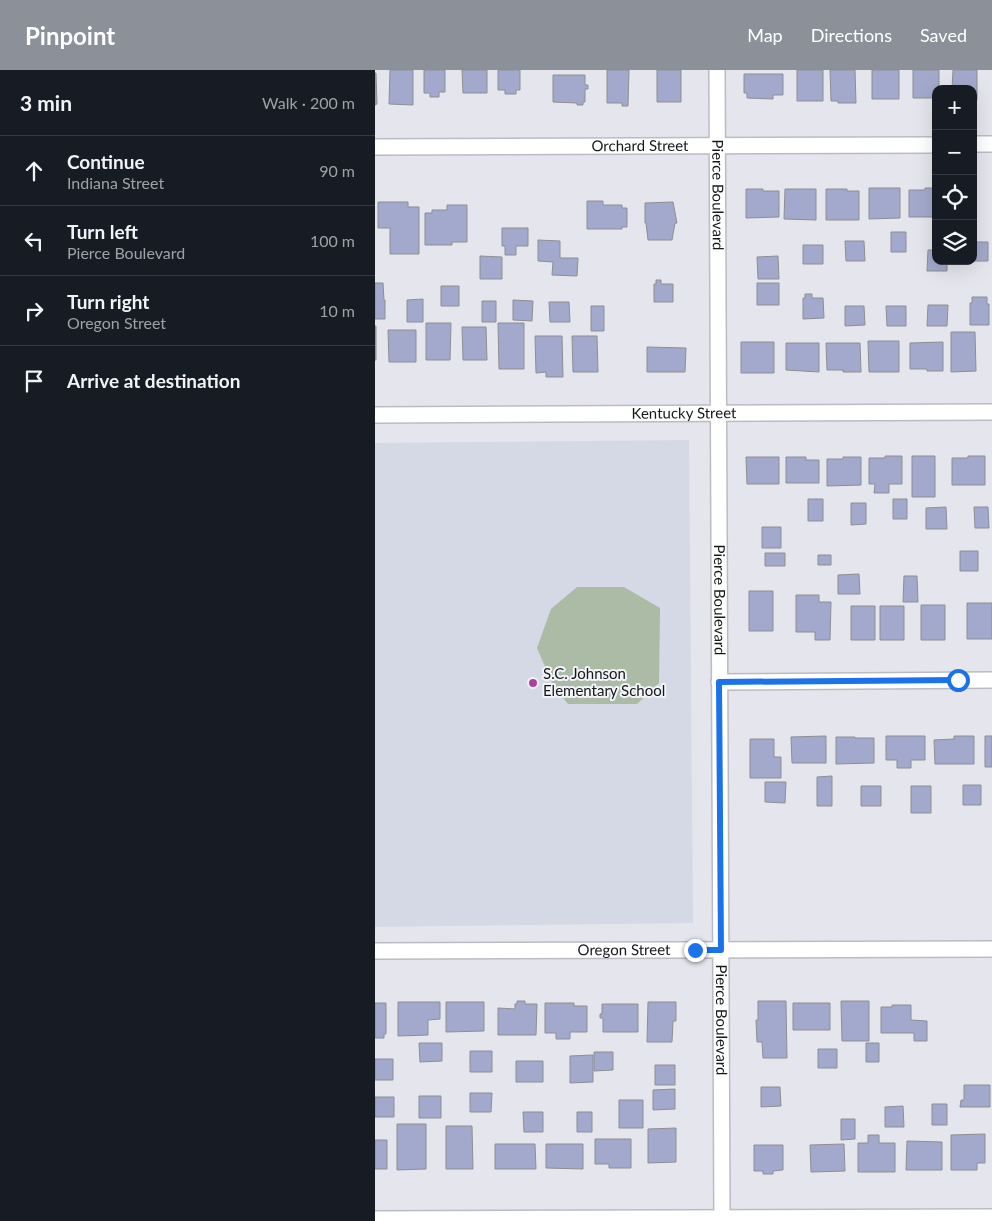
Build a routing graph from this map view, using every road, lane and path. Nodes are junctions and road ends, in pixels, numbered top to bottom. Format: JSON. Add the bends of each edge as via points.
{"nodes":[{"id":1,"x":717,"y":70,"type":"edge"},
{"id":2,"x":932,"y":144,"type":"edge"},
{"id":3,"x":977,"y":144,"type":"edge"},
{"id":4,"x":992,"y":144,"type":"edge"},
{"id":5,"x":717,"y":146,"type":"junction"},
{"id":6,"x":375,"y":147,"type":"edge"},
{"id":7,"x":992,"y":412,"type":"edge"},
{"id":8,"x":718,"y":414,"type":"junction"},
{"id":9,"x":375,"y":415,"type":"edge"},
{"id":10,"x":992,"y":680,"type":"edge"},
{"id":11,"x":719,"y":682,"type":"junction"},
{"id":12,"x":992,"y":949,"type":"edge"},
{"id":13,"x":721,"y":950,"type":"junction"},
{"id":14,"x":375,"y":951,"type":"edge"},
{"id":15,"x":992,"y":1216,"type":"edge"},
{"id":16,"x":375,"y":1219,"type":"edge"},
{"id":17,"x":722,"y":1219,"type":"edge"}],
"edges":[{"from":1,"to":5,"type":"street","name":"Pierce Boulevard"},
{"from":2,"to":5,"type":"street","name":"Orchard Street"},
{"from":3,"to":4,"type":"street"},
{"from":5,"to":6,"type":"street","name":"Orchard Street"},
{"from":5,"to":8,"type":"street","name":"Pierce Boulevard"},
{"from":7,"to":8,"type":"street","name":"Kentucky Street"},
{"from":8,"to":9,"type":"street","name":"Kentucky Street"},
{"from":8,"to":11,"type":"street","name":"Pierce Boulevard"},
{"from":10,"to":11,"type":"street"},
{"from":11,"to":13,"type":"street","name":"Pierce Boulevard"},
{"from":12,"to":13,"type":"street","name":"Oregon Street"},
{"from":13,"to":14,"type":"street","name":"Oregon Street"},
{"from":13,"to":17,"type":"street","name":"Pierce Boulevard"},
{"from":15,"to":17,"type":"street"},
{"from":16,"to":17,"type":"street"}]}
